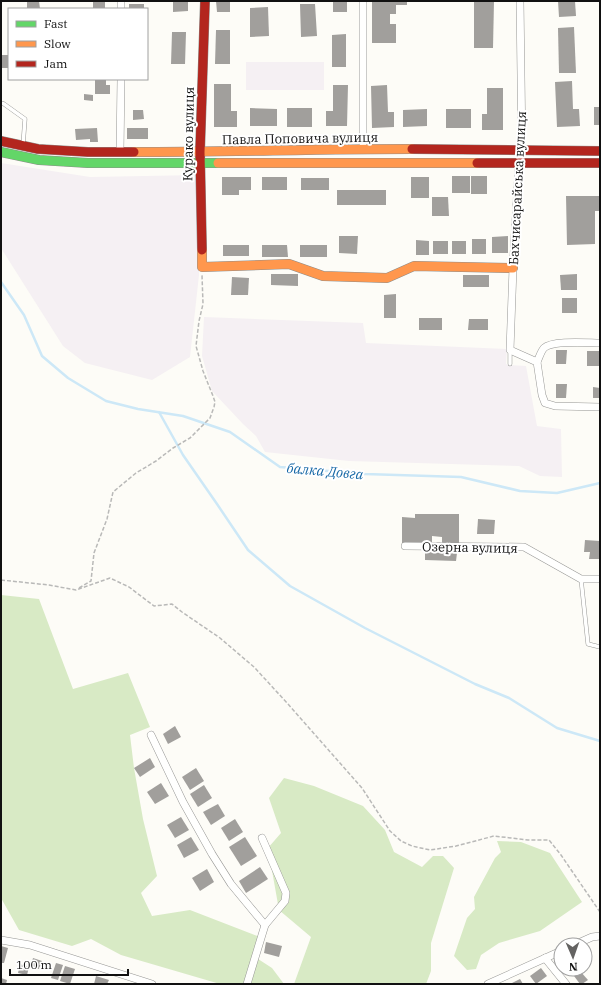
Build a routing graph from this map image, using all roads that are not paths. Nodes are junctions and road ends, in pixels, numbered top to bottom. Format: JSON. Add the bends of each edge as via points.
{"nodes":[{"id":1,"x":205,"y":1,"type":"edge"},
{"id":2,"x":363,"y":1,"type":"edge"},
{"id":3,"x":520,"y":1,"type":"edge"},
{"id":4,"x":121,"y":80,"type":"edge"},
{"id":5,"x":1,"y":103,"type":"edge"},
{"id":6,"x":1,"y":141,"type":"edge"},
{"id":7,"x":23,"y":146,"type":"junction"},
{"id":8,"x":363,"y":149,"type":"junction"},
{"id":9,"x":522,"y":150,"type":"junction"},
{"id":10,"x":600,"y":151,"type":"edge"},
{"id":11,"x":1,"y":152,"type":"edge"},
{"id":12,"x":120,"y":152,"type":"junction"},
{"id":13,"x":200,"y":152,"type":"junction"},
{"id":14,"x":519,"y":163,"type":"junction"},
{"id":15,"x":600,"y":163,"type":"edge"},
{"id":16,"x":200,"y":164,"type":"junction"},
{"id":17,"x":513,"y":268,"type":"junction"},
{"id":18,"x":600,"y":343,"type":"edge"},
{"id":19,"x":510,"y":350,"type":"junction"},
{"id":20,"x":537,"y":362,"type":"junction"},
{"id":21,"x":510,"y":364,"type":"dead end"},
{"id":22,"x":600,"y":407,"type":"edge"},
{"id":23,"x":405,"y":546,"type":"dead end"},
{"id":24,"x":581,"y":579,"type":"junction"},
{"id":25,"x":600,"y":579,"type":"edge"},
{"id":26,"x":600,"y":647,"type":"edge"},
{"id":27,"x":151,"y":735,"type":"dead end"},
{"id":28,"x":262,"y":838,"type":"dead end"},
{"id":29,"x":265,"y":925,"type":"junction"},
{"id":30,"x":1,"y":940,"type":"edge"},
{"id":31,"x":553,"y":954,"type":"edge"},
{"id":32,"x":545,"y":958,"type":"junction"},
{"id":33,"x":152,"y":984,"type":"edge"},
{"id":34,"x":247,"y":984,"type":"edge"},
{"id":35,"x":488,"y":984,"type":"edge"},
{"id":36,"x":566,"y":984,"type":"edge"}],
"edges":[{"from":1,"to":13,"type":"main road","name":"Курако вулиця"},
{"from":2,"to":8,"type":"street"},
{"from":3,"to":9,"type":"street","name":"Бахчисарайська вулиця"},
{"from":4,"to":12,"type":"street"},
{"from":5,"to":7,"type":"lane","via":[[24,119]]},
{"from":6,"to":7,"type":"main road","name":"Павла Поповича вулиця"},
{"from":7,"to":12,"type":"main road","name":"Павла Поповича вулиця","via":[[38,149]]},
{"from":8,"to":9,"type":"main road","name":"Павла Поповича вулиця"},
{"from":8,"to":13,"type":"main road","name":"Павла Поповича вулиця"},
{"from":9,"to":10,"type":"main road","name":"Павла Поповича вулиця"},
{"from":9,"to":14,"type":"street","name":"Бахчисарайська вулиця"},
{"from":11,"to":16,"type":"main road","name":"Павла Поповича вулиця","via":[[38,160]]},
{"from":12,"to":13,"type":"main road","name":"Павла Поповича вулиця"},
{"from":13,"to":16,"type":"main road","name":"Курако вулиця"},
{"from":14,"to":15,"type":"main road","name":"Павла Поповича вулиця"},
{"from":14,"to":16,"type":"main road","name":"Павла Поповича вулиця"},
{"from":14,"to":17,"type":"street","name":"Бахчисарайська вулиця"},
{"from":16,"to":17,"type":"main road","name":"Курако вулиця","via":[[202,267],[289,264],[323,276],[387,278],[414,266]]},
{"from":17,"to":19,"type":"street","name":"Бахчисарайська вулиця"},
{"from":18,"to":20,"type":"street","via":[[552,344],[544,348]]},
{"from":19,"to":20,"type":"street"},
{"from":19,"to":21,"type":"lane"},
{"from":20,"to":22,"type":"street","via":[[545,403],[555,406]]},
{"from":23,"to":24,"type":"street","name":"Озерна вулиця","via":[[524,547]]},
{"from":24,"to":25,"type":"street","name":"Озерна вулиця"},
{"from":24,"to":26,"type":"lane","via":[[588,644]]},
{"from":27,"to":29,"type":"street","via":[[183,802],[212,854],[231,884]]},
{"from":28,"to":29,"type":"street","via":[[286,893],[285,902]]},
{"from":29,"to":34,"type":"street"},
{"from":30,"to":33,"type":"street","via":[[30,945]]},
{"from":31,"to":32,"type":"street"},
{"from":32,"to":35,"type":"street"},
{"from":32,"to":36,"type":"street"}]}
